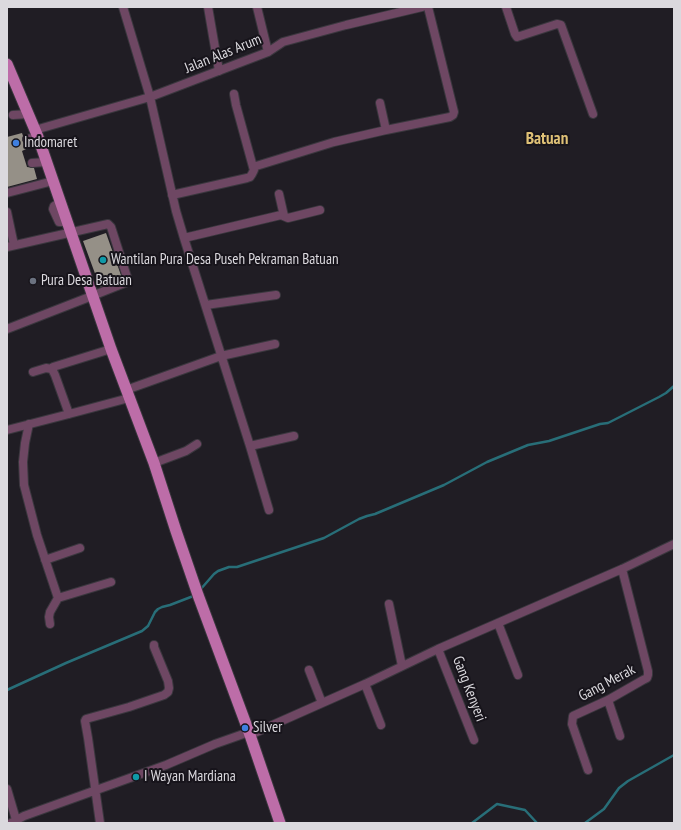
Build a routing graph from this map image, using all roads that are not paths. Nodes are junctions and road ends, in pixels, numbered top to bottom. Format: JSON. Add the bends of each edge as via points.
{"nodes":[{"id":1,"x":123,"y":7,"type":"edge"},
{"id":2,"x":208,"y":7,"type":"edge"},
{"id":3,"x":257,"y":7,"type":"edge"},
{"id":4,"x":422,"y":7,"type":"edge"},
{"id":5,"x":428,"y":7,"type":"edge"},
{"id":6,"x":506,"y":7,"type":"edge"},
{"id":7,"x":268,"y":52,"type":"junction"},
{"id":8,"x":7,"y":64,"type":"edge"},
{"id":9,"x":219,"y":71,"type":"junction"},
{"id":10,"x":234,"y":94,"type":"dead end"},
{"id":11,"x":150,"y":97,"type":"junction"},
{"id":12,"x":380,"y":103,"type":"dead end"},
{"id":13,"x":28,"y":114,"type":"junction"},
{"id":14,"x":593,"y":114,"type":"dead end"},
{"id":15,"x":13,"y":115,"type":"dead end"},
{"id":16,"x":386,"y":130,"type":"junction"},
{"id":17,"x":33,"y":135,"type":"junction"},
{"id":18,"x":46,"y":162,"type":"junction"},
{"id":19,"x":32,"y":163,"type":"dead end"},
{"id":20,"x":253,"y":167,"type":"junction"},
{"id":21,"x":53,"y":181,"type":"junction"},
{"id":22,"x":7,"y":193,"type":"edge"},
{"id":23,"x":172,"y":194,"type":"junction"},
{"id":24,"x":279,"y":194,"type":"dead end"},
{"id":25,"x":320,"y":210,"type":"dead end"},
{"id":26,"x":7,"y":212,"type":"edge"},
{"id":27,"x":284,"y":216,"type":"junction"},
{"id":28,"x":69,"y":227,"type":"junction"},
{"id":29,"x":184,"y":238,"type":"junction"},
{"id":30,"x":11,"y":246,"type":"edge"},
{"id":31,"x":276,"y":295,"type":"dead end"},
{"id":32,"x":92,"y":296,"type":"junction"},
{"id":33,"x":206,"y":306,"type":"junction"},
{"id":34,"x":7,"y":329,"type":"edge"},
{"id":35,"x":275,"y":344,"type":"dead end"},
{"id":36,"x":111,"y":349,"type":"junction"},
{"id":37,"x":221,"y":356,"type":"junction"},
{"id":38,"x":52,"y":368,"type":"junction"},
{"id":39,"x":33,"y":372,"type":"dead end"},
{"id":40,"x":128,"y":394,"type":"junction"},
{"id":41,"x":69,"y":414,"type":"junction"},
{"id":42,"x":30,"y":424,"type":"junction"},
{"id":43,"x":7,"y":430,"type":"edge"},
{"id":44,"x":294,"y":436,"type":"dead end"},
{"id":45,"x":197,"y":444,"type":"dead end"},
{"id":46,"x":250,"y":446,"type":"junction"},
{"id":47,"x":154,"y":463,"type":"junction"},
{"id":48,"x":269,"y":510,"type":"dead end"},
{"id":49,"x":674,"y":544,"type":"edge"},
{"id":50,"x":80,"y":548,"type":"dead end"},
{"id":51,"x":45,"y":560,"type":"junction"},
{"id":52,"x":622,"y":569,"type":"junction"},
{"id":53,"x":111,"y":582,"type":"dead end"},
{"id":54,"x":58,"y":598,"type":"junction"},
{"id":55,"x":389,"y":604,"type":"dead end"},
{"id":56,"x":498,"y":623,"type":"junction"},
{"id":57,"x":50,"y":624,"type":"dead end"},
{"id":58,"x":154,"y":645,"type":"dead end"},
{"id":59,"x":438,"y":649,"type":"junction"},
{"id":60,"x":402,"y":666,"type":"junction"},
{"id":61,"x":309,"y":670,"type":"dead end"},
{"id":62,"x":518,"y":675,"type":"dead end"},
{"id":63,"x":365,"y":684,"type":"junction"},
{"id":64,"x":608,"y":700,"type":"junction"},
{"id":65,"x":322,"y":703,"type":"junction"},
{"id":66,"x":381,"y":726,"type":"dead end"},
{"id":67,"x":249,"y":734,"type":"junction"},
{"id":68,"x":620,"y":736,"type":"dead end"},
{"id":69,"x":474,"y":740,"type":"dead end"},
{"id":70,"x":588,"y":770,"type":"dead end"},
{"id":71,"x":7,"y":789,"type":"edge"},
{"id":72,"x":96,"y":790,"type":"junction"},
{"id":73,"x":14,"y":822,"type":"edge"},
{"id":74,"x":100,"y":823,"type":"edge"},
{"id":75,"x":280,"y":823,"type":"edge"}],
"edges":[{"from":1,"to":11,"type":"street"},
{"from":2,"to":9,"type":"street"},
{"from":3,"to":7,"type":"street"},
{"from":4,"to":7,"type":"street","name":"Jalan Alas Arum","via":[[282,42]]},
{"from":5,"to":16,"type":"street","via":[[453,115]]},
{"from":6,"to":14,"type":"street","via":[[517,36],[561,25]]},
{"from":7,"to":9,"type":"street","name":"Jalan Alas Arum"},
{"from":8,"to":13,"type":"main road"},
{"from":9,"to":11,"type":"street","name":"Jalan Alas Arum"},
{"from":10,"to":20,"type":"street"},
{"from":11,"to":17,"type":"street","name":"Jalan Alas Arum"},
{"from":11,"to":23,"type":"street"},
{"from":12,"to":16,"type":"street"},
{"from":13,"to":15,"type":"street"},
{"from":13,"to":17,"type":"main road"},
{"from":16,"to":20,"type":"street","via":[[334,142]]},
{"from":17,"to":18,"type":"main road"},
{"from":18,"to":19,"type":"street"},
{"from":18,"to":21,"type":"main road"},
{"from":20,"to":23,"type":"street","via":[[250,177]]},
{"from":21,"to":22,"type":"street"},
{"from":21,"to":28,"type":"main road"},
{"from":23,"to":29,"type":"street"},
{"from":24,"to":27,"type":"street"},
{"from":25,"to":27,"type":"street","via":[[288,218]]},
{"from":26,"to":30,"type":"street"},
{"from":27,"to":29,"type":"street"},
{"from":28,"to":30,"type":"street"},
{"from":28,"to":32,"type":"main road"},
{"from":28,"to":32,"type":"street","via":[[110,224],[111,227],[128,280]]},
{"from":29,"to":33,"type":"street"},
{"from":31,"to":33,"type":"street"},
{"from":32,"to":34,"type":"street"},
{"from":32,"to":36,"type":"main road"},
{"from":33,"to":37,"type":"street"},
{"from":35,"to":37,"type":"street"},
{"from":36,"to":38,"type":"street"},
{"from":36,"to":40,"type":"main road"},
{"from":37,"to":40,"type":"street"},
{"from":37,"to":46,"type":"street"},
{"from":38,"to":39,"type":"street"},
{"from":38,"to":41,"type":"street"},
{"from":40,"to":41,"type":"street"},
{"from":40,"to":47,"type":"main road"},
{"from":41,"to":42,"type":"street"},
{"from":42,"to":43,"type":"street"},
{"from":42,"to":51,"type":"street","via":[[23,462],[24,485]]},
{"from":44,"to":46,"type":"street"},
{"from":45,"to":47,"type":"street"},
{"from":46,"to":48,"type":"street"},
{"from":47,"to":67,"type":"main road"},
{"from":49,"to":52,"type":"street"},
{"from":50,"to":51,"type":"street"},
{"from":51,"to":54,"type":"street"},
{"from":52,"to":56,"type":"street"},
{"from":52,"to":64,"type":"street","name":"Gang Merak","via":[[648,675],[647,678]]},
{"from":53,"to":54,"type":"street"},
{"from":54,"to":57,"type":"street","via":[[50,612]]},
{"from":55,"to":60,"type":"street"},
{"from":56,"to":59,"type":"street"},
{"from":56,"to":62,"type":"street"},
{"from":58,"to":72,"type":"street","via":[[168,681],[168,692],[85,721]]},
{"from":59,"to":60,"type":"street"},
{"from":59,"to":69,"type":"street","name":"Gang Kenyeri"},
{"from":60,"to":63,"type":"street"},
{"from":61,"to":65,"type":"street"},
{"from":63,"to":65,"type":"street"},
{"from":63,"to":66,"type":"street"},
{"from":64,"to":68,"type":"street"},
{"from":64,"to":70,"type":"street","name":"Gang Merak","via":[[572,718],[573,729]]},
{"from":65,"to":67,"type":"street"},
{"from":67,"to":72,"type":"street","via":[[215,744]]},
{"from":67,"to":75,"type":"main road"},
{"from":71,"to":73,"type":"street"},
{"from":72,"to":73,"type":"street"},
{"from":72,"to":74,"type":"street"}]}
